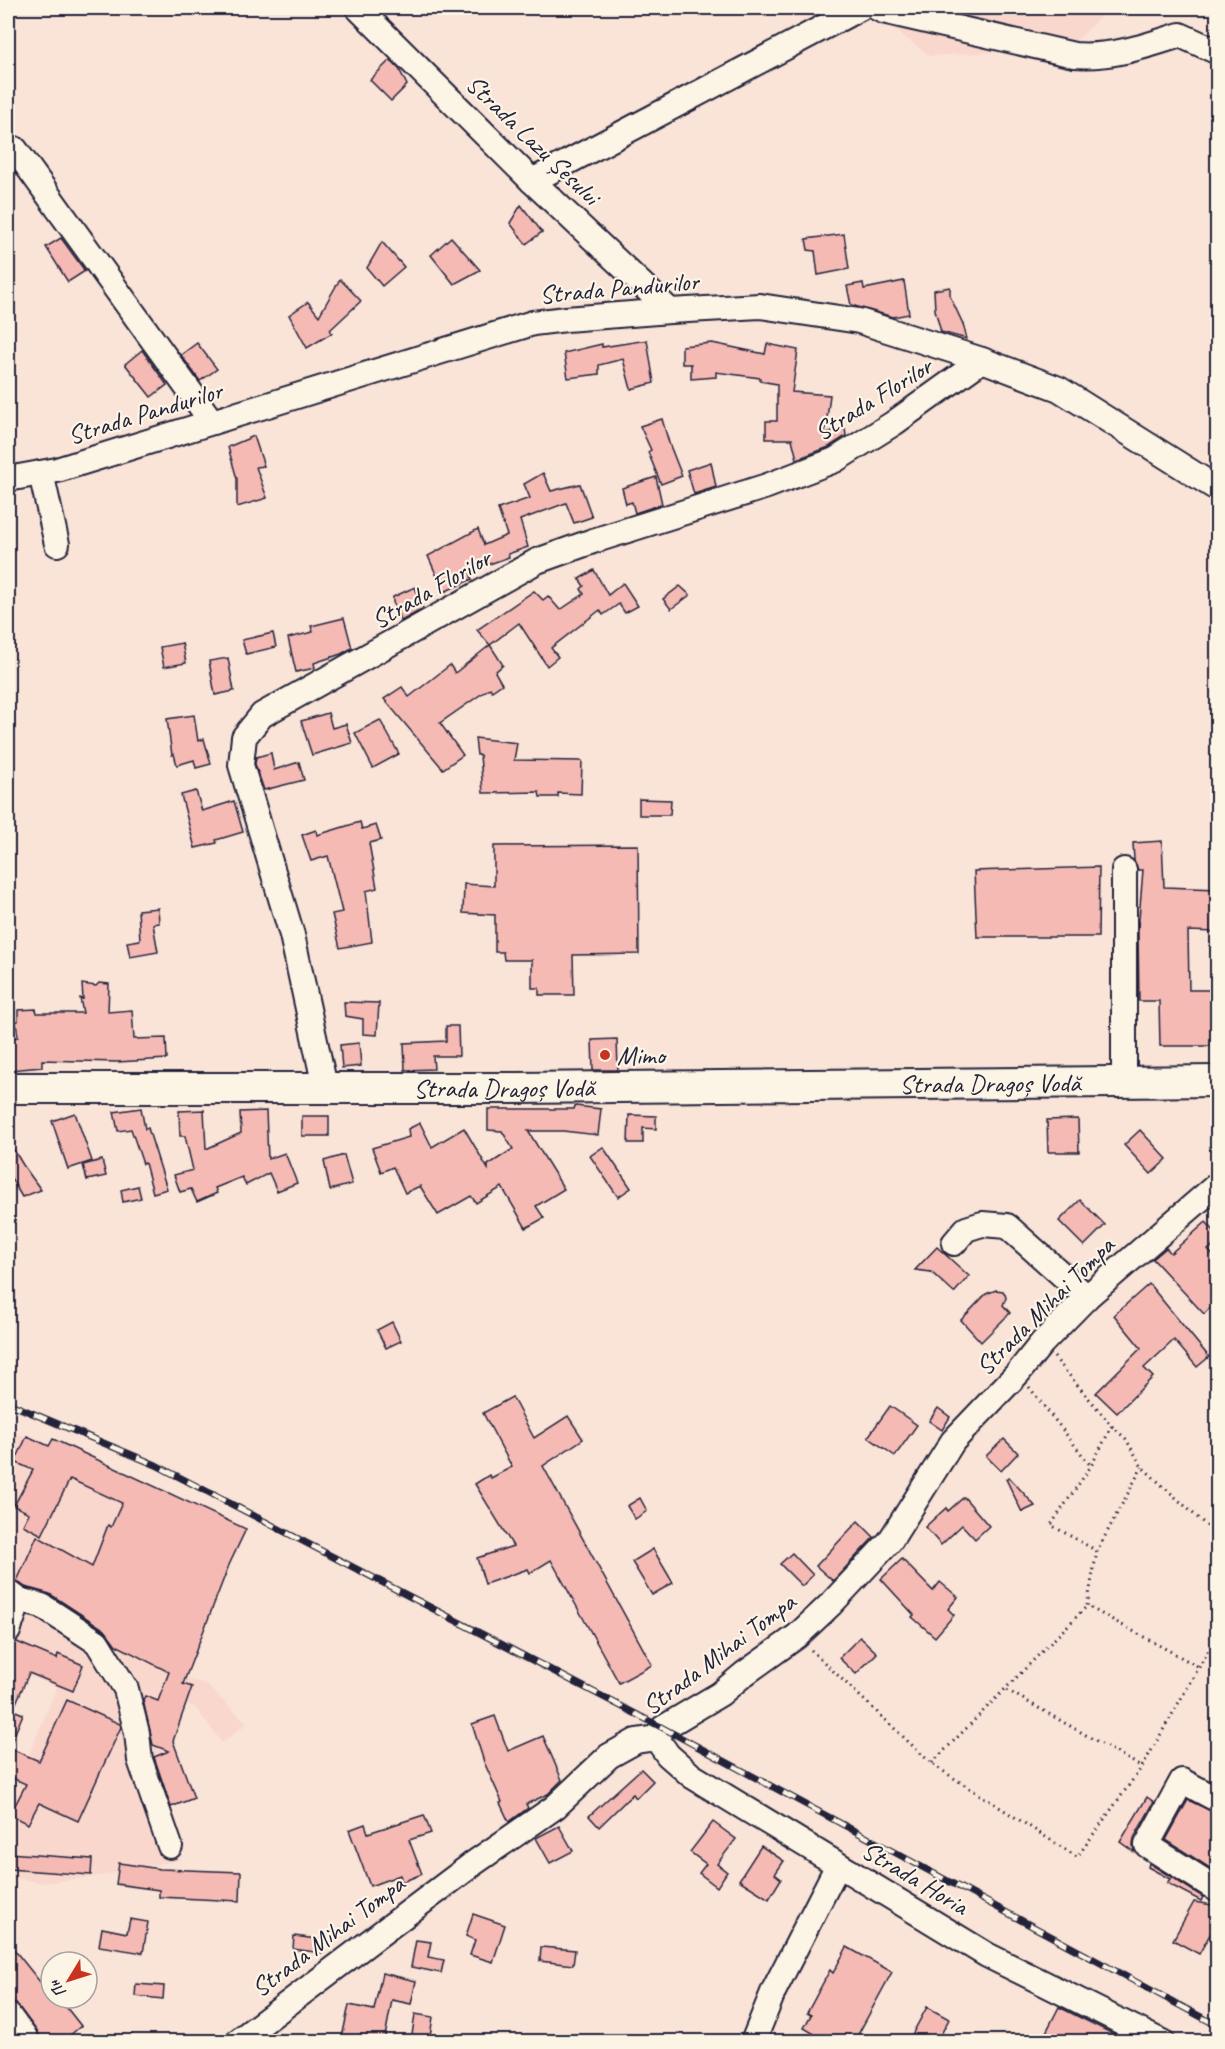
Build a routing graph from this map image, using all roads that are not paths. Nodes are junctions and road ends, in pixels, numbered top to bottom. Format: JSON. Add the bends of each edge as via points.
{"nodes":[{"id":1,"x":358,"y":8,"type":"edge"},
{"id":2,"x":860,"y":8,"type":"edge"},
{"id":3,"x":877,"y":8,"type":"edge"},
{"id":4,"x":1218,"y":52,"type":"edge"},
{"id":5,"x":8,"y":152,"type":"edge"},
{"id":6,"x":532,"y":181,"type":"junction"},
{"id":7,"x":670,"y":310,"type":"junction"},
{"id":8,"x":982,"y":360,"type":"junction"},
{"id":9,"x":212,"y":422,"type":"junction"},
{"id":10,"x":41,"y":473,"type":"junction"},
{"id":11,"x":8,"y":479,"type":"edge"},
{"id":12,"x":1218,"y":489,"type":"edge"},
{"id":13,"x":57,"y":544,"type":"dead end"},
{"id":14,"x":1124,"y":870,"type":"dead end"},
{"id":15,"x":1218,"y":1081,"type":"edge"},
{"id":16,"x":1124,"y":1083,"type":"junction"},
{"id":17,"x":326,"y":1087,"type":"junction"},
{"id":18,"x":8,"y":1088,"type":"edge"},
{"id":19,"x":1218,"y":1185,"type":"edge"},
{"id":20,"x":954,"y":1243,"type":"dead end"},
{"id":21,"x":1087,"y":1297,"type":"junction"},
{"id":22,"x":14,"y":1596,"type":"edge"},
{"id":23,"x":8,"y":1631,"type":"edge"},
{"id":24,"x":656,"y":1738,"type":"junction"},
{"id":25,"x":1218,"y":1800,"type":"edge"},
{"id":26,"x":170,"y":1846,"type":"dead end"},
{"id":27,"x":838,"y":1865,"type":"junction"},
{"id":28,"x":1218,"y":1890,"type":"edge"},
{"id":29,"x":8,"y":2015,"type":"edge"},
{"id":30,"x":28,"y":2042,"type":"edge"},
{"id":31,"x":237,"y":2042,"type":"edge"},
{"id":32,"x":753,"y":2042,"type":"edge"},
{"id":33,"x":1162,"y":2042,"type":"edge"}],
"edges":[{"from":1,"to":6,"type":"street","name":"Strada Lazu Șesului"},
{"from":2,"to":6,"type":"street"},
{"from":3,"to":4,"type":"street","via":[[1074,55],[1095,57],[1180,34]]},
{"from":5,"to":9,"type":"street","via":[[15,149]]},
{"from":6,"to":7,"type":"street","name":"Strada Lazu Șesului"},
{"from":7,"to":8,"type":"street","name":"Strada Pandurilor","via":[[760,306],[859,321]]},
{"from":7,"to":9,"type":"street","name":"Strada Pandurilor","via":[[533,323]]},
{"from":8,"to":12,"type":"street","name":"Strada Pandurilor","via":[[1059,389]]},
{"from":8,"to":17,"type":"street","name":"Strada Florilor","via":[[835,460],[537,561],[262,715],[244,737],[241,765],[292,935]]},
{"from":9,"to":10,"type":"street","name":"Strada Pandurilor"},
{"from":10,"to":11,"type":"street","name":"Strada Pandurilor"},
{"from":10,"to":13,"type":"street"},
{"from":14,"to":16,"type":"street"},
{"from":15,"to":16,"type":"main road","name":"Strada Dragoș Vodă"},
{"from":16,"to":17,"type":"main road","name":"Strada Dragoș Vodă"},
{"from":17,"to":18,"type":"main road","name":"Strada Dragoș Vodă"},
{"from":19,"to":21,"type":"street","name":"Strada Mihai Tompa"},
{"from":20,"to":21,"type":"street","via":[[966,1230],[982,1224],[1007,1226]]},
{"from":21,"to":24,"type":"street","name":"Strada Mihai Tompa","via":[[953,1441],[890,1541],[831,1604],[797,1636],[720,1694],[663,1728]]},
{"from":22,"to":23,"type":"street"},
{"from":22,"to":26,"type":"street","via":[[42,1606],[97,1642],[103,1651],[126,1689],[140,1760]]},
{"from":24,"to":27,"type":"street","name":"Strada Horia","via":[[692,1776]]},
{"from":24,"to":31,"type":"street","name":"Strada Mihai Tompa","via":[[636,1741],[609,1756],[555,1807],[474,1863]]},
{"from":25,"to":28,"type":"street","via":[[1182,1781],[1147,1845]]},
{"from":27,"to":32,"type":"street","via":[[774,1990]]},
{"from":27,"to":33,"type":"street","name":"Strada Horia","via":[[987,1955]]},
{"from":29,"to":30,"type":"street"}]}
